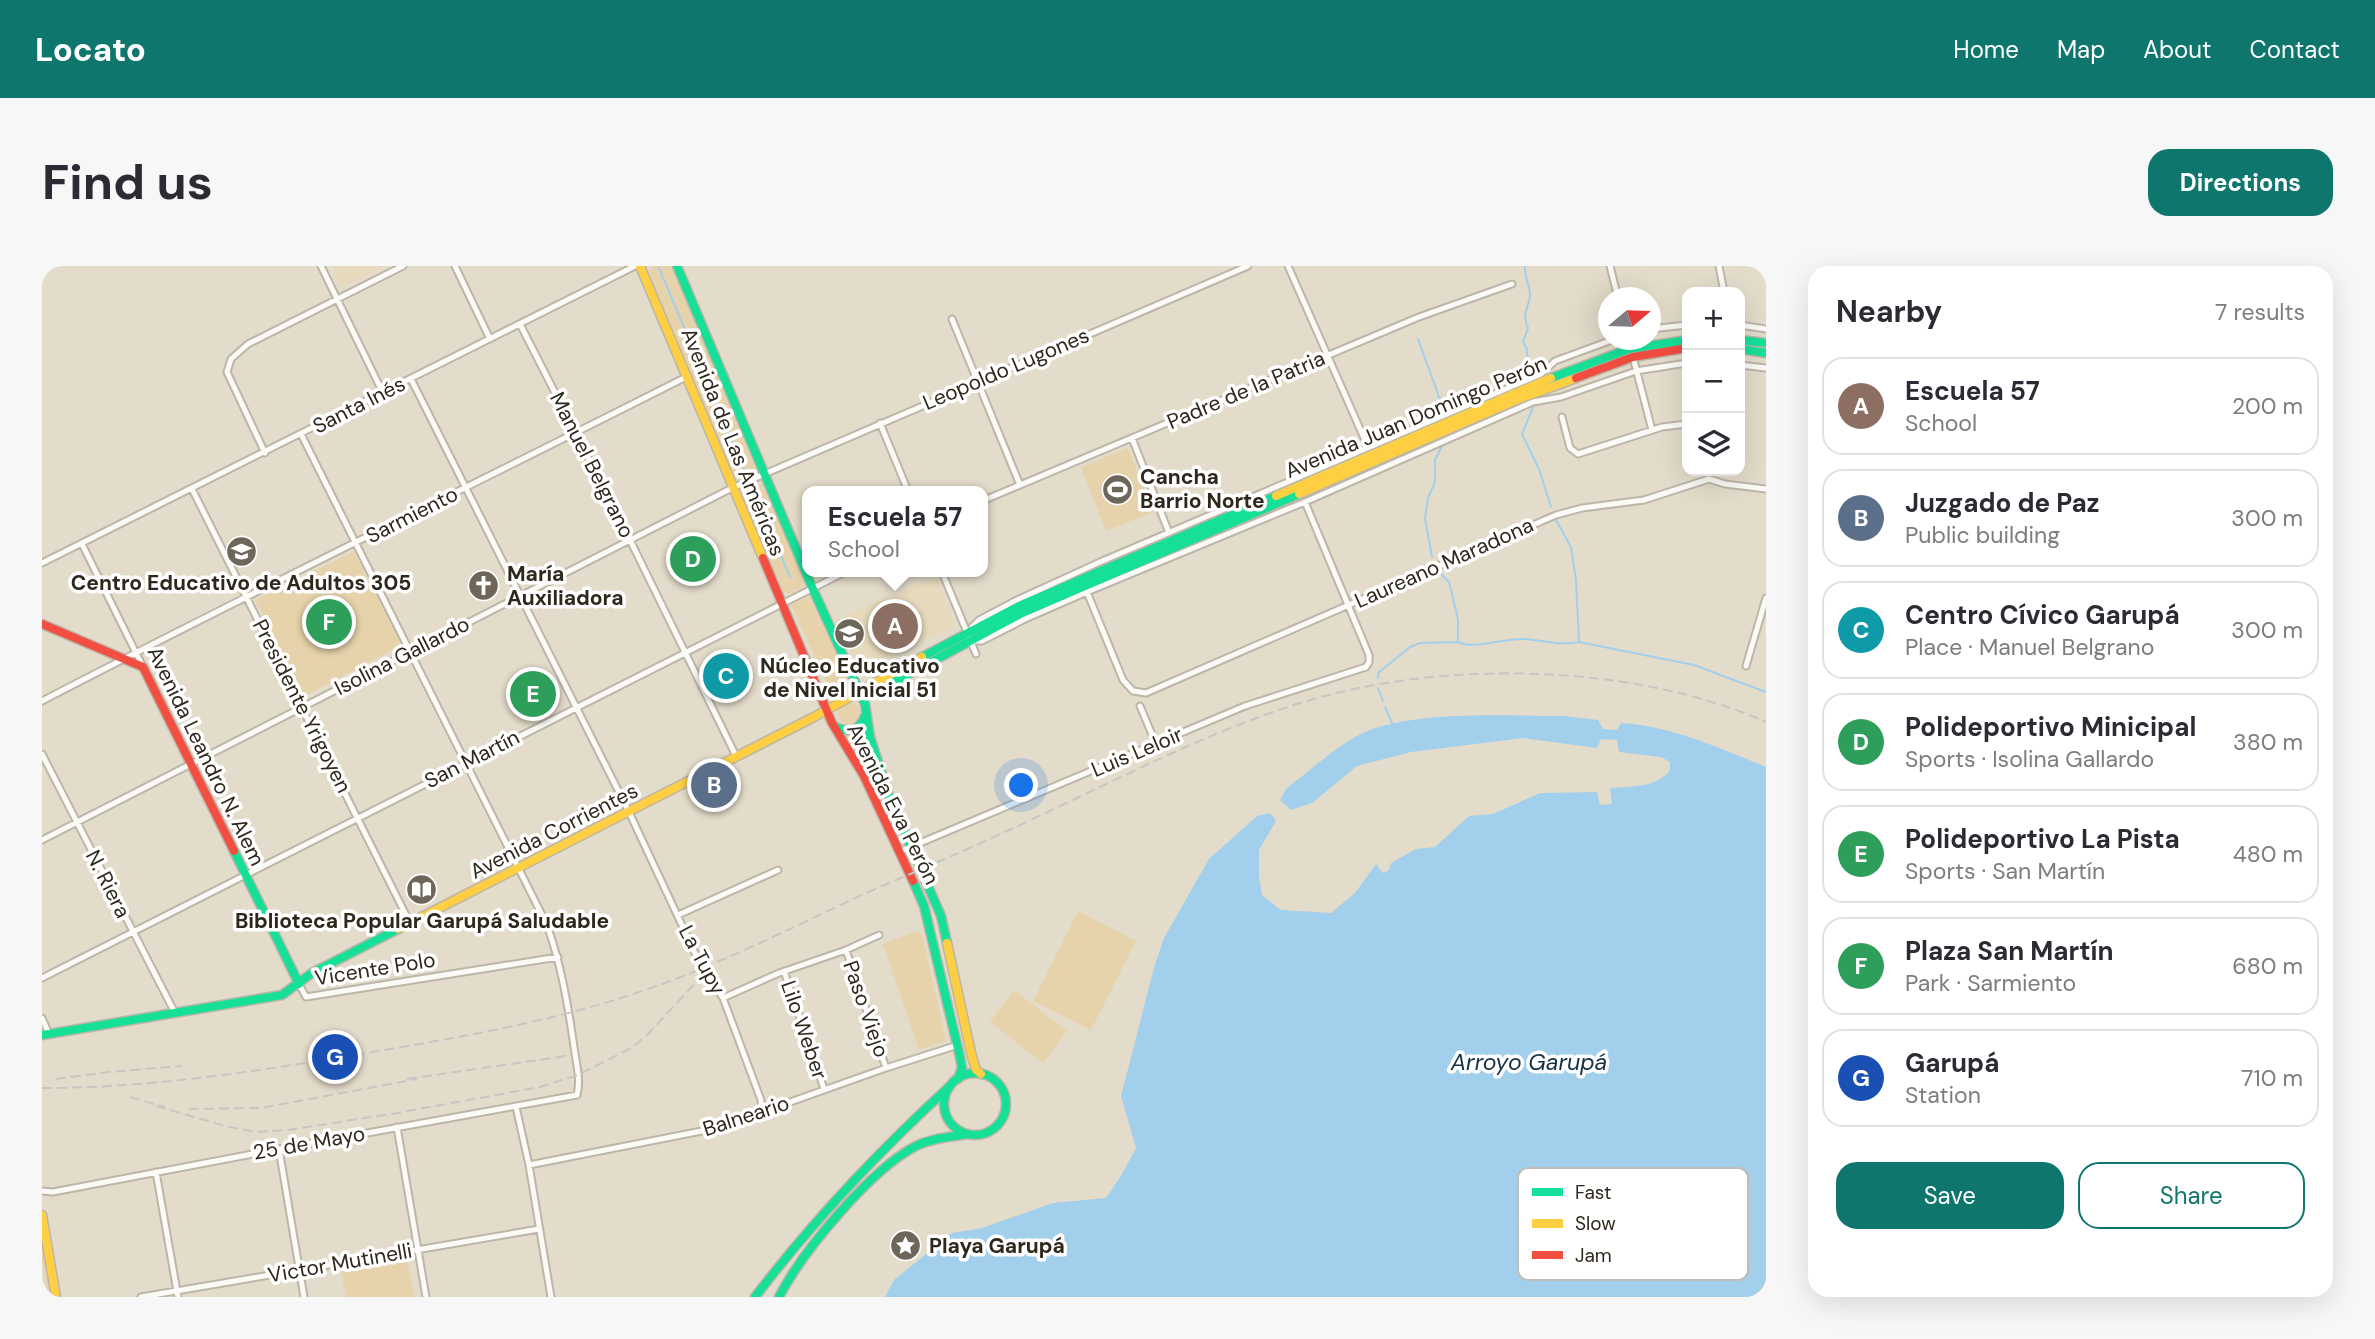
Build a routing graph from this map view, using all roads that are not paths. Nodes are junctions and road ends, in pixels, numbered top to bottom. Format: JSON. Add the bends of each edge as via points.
{"nodes":[{"id":1,"x":321,"y":266,"type":"edge"},
{"id":2,"x":402,"y":266,"type":"edge"},
{"id":3,"x":455,"y":266,"type":"edge"},
{"id":4,"x":638,"y":266,"type":"edge"},
{"id":5,"x":677,"y":266,"type":"edge"},
{"id":6,"x":1248,"y":266,"type":"edge"},
{"id":7,"x":1288,"y":266,"type":"edge"},
{"id":8,"x":1610,"y":266,"type":"edge"},
{"id":9,"x":1719,"y":266,"type":"edge"},
{"id":10,"x":1512,"y":284,"type":"dead end"},
{"id":11,"x":1615,"y":287,"type":"edge"},
{"id":12,"x":1723,"y":287,"type":"edge"},
{"id":13,"x":337,"y":298,"type":"junction"},
{"id":14,"x":952,"y":319,"type":"dead end"},
{"id":15,"x":520,"y":324,"type":"junction"},
{"id":16,"x":1682,"y":326,"type":"edge"},
{"id":17,"x":1745,"y":326,"type":"edge"},
{"id":18,"x":1661,"y":328,"type":"edge"},
{"id":19,"x":1766,"y":329,"type":"edge"},
{"id":20,"x":490,"y":339,"type":"junction"},
{"id":21,"x":1682,"y":341,"type":"edge"},
{"id":22,"x":1745,"y":341,"type":"edge"},
{"id":23,"x":1766,"y":343,"type":"edge"},
{"id":24,"x":1661,"y":344,"type":"edge"},
{"id":25,"x":1598,"y":345,"type":"edge"},
{"id":26,"x":1682,"y":349,"type":"edge"},
{"id":27,"x":1625,"y":350,"type":"edge"},
{"id":28,"x":1631,"y":350,"type":"edge"},
{"id":29,"x":1650,"y":350,"type":"edge"},
{"id":30,"x":1745,"y":350,"type":"edge"},
{"id":31,"x":1766,"y":353,"type":"edge"},
{"id":32,"x":1329,"y":355,"type":"junction"},
{"id":33,"x":1682,"y":364,"type":"edge"},
{"id":34,"x":1745,"y":366,"type":"edge"},
{"id":35,"x":1766,"y":368,"type":"edge"},
{"id":36,"x":1636,"y":371,"type":"junction"},
{"id":37,"x":688,"y":376,"type":"junction"},
{"id":38,"x":411,"y":379,"type":"junction"},
{"id":39,"x":979,"y":381,"type":"junction"},
{"id":40,"x":383,"y":393,"type":"junction"},
{"id":41,"x":1562,"y":417,"type":"dead end"},
{"id":42,"x":880,"y":423,"type":"junction"},
{"id":43,"x":1682,"y":425,"type":"edge"},
{"id":44,"x":1652,"y":430,"type":"junction"},
{"id":45,"x":575,"y":433,"type":"junction"},
{"id":46,"x":301,"y":434,"type":"junction"},
{"id":47,"x":1132,"y":438,"type":"junction"},
{"id":48,"x":1368,"y":447,"type":"junction"},
{"id":49,"x":265,"y":453,"type":"junction"},
{"id":50,"x":763,"y":473,"type":"junction"},
{"id":51,"x":1709,"y":476,"type":"edge"},
{"id":52,"x":1709,"y":479,"type":"junction"},
{"id":53,"x":1020,"y":485,"type":"junction"},
{"id":54,"x":906,"y":486,"type":"edge"},
{"id":55,"x":466,"y":488,"type":"junction"},
{"id":56,"x":732,"y":488,"type":"junction"},
{"id":57,"x":192,"y":489,"type":"junction"},
{"id":58,"x":1766,"y":489,"type":"edge"},
{"id":59,"x":988,"y":498,"type":"edge"},
{"id":60,"x":1305,"y":502,"type":"junction"},
{"id":61,"x":1169,"y":533,"type":"junction"},
{"id":62,"x":631,"y":540,"type":"junction"},
{"id":63,"x":356,"y":543,"type":"junction"},
{"id":64,"x":82,"y":544,"type":"junction"},
{"id":65,"x":42,"y":563,"type":"edge"},
{"id":66,"x":802,"y":564,"type":"edge"},
{"id":67,"x":808,"y":577,"type":"edge"},
{"id":68,"x":834,"y":577,"type":"edge"},
{"id":69,"x":944,"y":577,"type":"edge"},
{"id":70,"x":812,"y":587,"type":"junction"},
{"id":71,"x":1087,"y":592,"type":"junction"},
{"id":72,"x":520,"y":595,"type":"junction"},
{"id":73,"x":246,"y":596,"type":"junction"},
{"id":74,"x":1766,"y":598,"type":"edge"},
{"id":75,"x":781,"y":603,"type":"junction"},
{"id":76,"x":1348,"y":605,"type":"junction"},
{"id":77,"x":42,"y":624,"type":"edge"},
{"id":78,"x":969,"y":636,"type":"junction"},
{"id":79,"x":411,"y":651,"type":"junction"},
{"id":80,"x":685,"y":652,"type":"junction"},
{"id":81,"x":136,"y":653,"type":"junction"},
{"id":82,"x":976,"y":654,"type":"dead end"},
{"id":83,"x":124,"y":659,"type":"junction"},
{"id":84,"x":1746,"y":666,"type":"dead end"},
{"id":85,"x":143,"y":667,"type":"junction"},
{"id":86,"x":861,"y":695,"type":"junction"},
{"id":87,"x":42,"y":701,"type":"edge"},
{"id":88,"x":303,"y":706,"type":"junction"},
{"id":89,"x":1140,"y":706,"type":"dead end"},
{"id":90,"x":576,"y":707,"type":"junction"},
{"id":91,"x":826,"y":709,"type":"junction"},
{"id":92,"x":866,"y":713,"type":"junction"},
{"id":93,"x":834,"y":726,"type":"junction"},
{"id":94,"x":1156,"y":744,"type":"junction"},
{"id":95,"x":42,"y":754,"type":"edge"},
{"id":96,"x":736,"y":757,"type":"junction"},
{"id":97,"x":466,"y":762,"type":"junction"},
{"id":98,"x":191,"y":765,"type":"junction"},
{"id":99,"x":629,"y":812,"type":"junction"},
{"id":100,"x":357,"y":817,"type":"junction"},
{"id":101,"x":76,"y":822,"type":"junction"},
{"id":102,"x":42,"y":840,"type":"edge"},
{"id":103,"x":911,"y":846,"type":"junction"},
{"id":104,"x":901,"y":851,"type":"junction"},
{"id":105,"x":520,"y":867,"type":"junction"},
{"id":106,"x":778,"y":870,"type":"dead end"},
{"id":107,"x":244,"y":874,"type":"junction"},
{"id":108,"x":678,"y":915,"type":"junction"},
{"id":109,"x":410,"y":923,"type":"junction"},
{"id":110,"x":132,"y":932,"type":"junction"},
{"id":111,"x":879,"y":935,"type":"dead end"},
{"id":112,"x":846,"y":950,"type":"junction"},
{"id":113,"x":558,"y":957,"type":"junction"},
{"id":114,"x":784,"y":971,"type":"junction"},
{"id":115,"x":42,"y":978,"type":"edge"},
{"id":116,"x":299,"y":984,"type":"junction"},
{"id":117,"x":723,"y":998,"type":"junction"},
{"id":118,"x":175,"y":1014,"type":"junction"},
{"id":119,"x":42,"y":1018,"type":"edge"},
{"id":120,"x":46,"y":1035,"type":"edge"},
{"id":121,"x":957,"y":1045,"type":"junction"},
{"id":122,"x":886,"y":1068,"type":"junction"},
{"id":123,"x":981,"y":1074,"type":"junction"},
{"id":124,"x":958,"y":1079,"type":"junction"},
{"id":125,"x":950,"y":1086,"type":"junction"},
{"id":126,"x":824,"y":1089,"type":"junction"},
{"id":127,"x":516,"y":1107,"type":"junction"},
{"id":128,"x":762,"y":1111,"type":"junction"},
{"id":129,"x":397,"y":1127,"type":"junction"},
{"id":130,"x":968,"y":1135,"type":"junction"},
{"id":131,"x":279,"y":1149,"type":"junction"},
{"id":132,"x":529,"y":1165,"type":"junction"},
{"id":133,"x":156,"y":1172,"type":"junction"},
{"id":134,"x":42,"y":1191,"type":"edge"},
{"id":135,"x":42,"y":1215,"type":"edge"},
{"id":136,"x":539,"y":1229,"type":"junction"},
{"id":137,"x":418,"y":1250,"type":"junction"},
{"id":138,"x":299,"y":1270,"type":"junction"},
{"id":139,"x":177,"y":1294,"type":"edge"},
{"id":140,"x":56,"y":1297,"type":"edge"},
{"id":141,"x":141,"y":1297,"type":"edge"},
{"id":142,"x":304,"y":1297,"type":"edge"},
{"id":143,"x":426,"y":1297,"type":"edge"},
{"id":144,"x":551,"y":1297,"type":"edge"},
{"id":145,"x":755,"y":1297,"type":"edge"},
{"id":146,"x":779,"y":1297,"type":"edge"}],
"edges":[{"from":1,"to":13,"type":"street"},
{"from":2,"to":13,"type":"street"},
{"from":3,"to":20,"type":"street"},
{"from":4,"to":15,"type":"street","name":"Santa Inés"},
{"from":4,"to":37,"type":"main road","name":"Avenida de Las Américas"},
{"from":5,"to":50,"type":"main road","name":"Avenida de Las Américas"},
{"from":6,"to":39,"type":"street","name":"Leopoldo Lugones"},
{"from":7,"to":32,"type":"street"},
{"from":8,"to":11,"type":"street"},
{"from":9,"to":12,"type":"street"},
{"from":10,"to":32,"type":"street","name":"Padre de la Patria"},
{"from":13,"to":40,"type":"street"},
{"from":13,"to":49,"type":"street","via":[[248,344],[231,359],[227,372]]},
{"from":14,"to":39,"type":"street"},
{"from":15,"to":20,"type":"street","name":"Santa Inés"},
{"from":15,"to":45,"type":"street","name":"Manuel Belgrano"},
{"from":16,"to":18,"type":"street"},
{"from":17,"to":19,"type":"street"},
{"from":20,"to":38,"type":"street","name":"Santa Inés"},
{"from":21,"to":24,"type":"main road","name":"Avenida Juan Domingo Perón"},
{"from":22,"to":23,"type":"main road"},
{"from":25,"to":48,"type":"street"},
{"from":26,"to":29,"type":"main road","name":"Avenida Juan Domingo Perón"},
{"from":27,"to":78,"type":"main road","name":"Avenida Juan Domingo Perón","via":[[1530,386],[1081,579]]},
{"from":28,"to":36,"type":"street"},
{"from":30,"to":31,"type":"main road"},
{"from":32,"to":47,"type":"street","name":"Padre de la Patria"},
{"from":32,"to":48,"type":"street"},
{"from":33,"to":36,"type":"street"},
{"from":34,"to":35,"type":"street"},
{"from":36,"to":44,"type":"street"},
{"from":36,"to":60,"type":"street","via":[[1533,402]]},
{"from":37,"to":45,"type":"street","name":"Sarmiento"},
{"from":37,"to":56,"type":"main road","name":"Avenida de Las Américas"},
{"from":38,"to":40,"type":"street","name":"Santa Inés"},
{"from":38,"to":55,"type":"street","name":"La Tupy"},
{"from":39,"to":42,"type":"street","name":"Leopoldo Lugones"},
{"from":39,"to":53,"type":"street"},
{"from":40,"to":46,"type":"street","name":"Santa Inés"},
{"from":41,"to":44,"type":"street","via":[[1570,448],[1577,454]]},
{"from":42,"to":50,"type":"street","name":"Leopoldo Lugones"},
{"from":42,"to":54,"type":"street"},
{"from":43,"to":44,"type":"street"},
{"from":45,"to":55,"type":"street","name":"Sarmiento"},
{"from":45,"to":62,"type":"street","name":"Manuel Belgrano"},
{"from":46,"to":49,"type":"street","name":"Santa Inés"},
{"from":46,"to":63,"type":"street"},
{"from":47,"to":53,"type":"street","name":"Padre de la Patria"},
{"from":47,"to":61,"type":"street"},
{"from":48,"to":61,"type":"street"},
{"from":49,"to":57,"type":"street","name":"Santa Inés"},
{"from":50,"to":56,"type":"street","name":"Isolina Gallardo"},
{"from":50,"to":66,"type":"main road","name":"Avenida de Las Américas"},
{"from":51,"to":52,"type":"street"},
{"from":52,"to":58,"type":"street","name":"Laureano Maradona"},
{"from":52,"to":76,"type":"street","name":"Laureano Maradona","via":[[1644,500],[1556,515]]},
{"from":53,"to":59,"type":"street","name":"Padre de la Patria"},
{"from":55,"to":63,"type":"street","name":"Sarmiento"},
{"from":55,"to":72,"type":"street","name":"La Tupy"},
{"from":56,"to":62,"type":"street","name":"Isolina Gallardo"},
{"from":56,"to":75,"type":"main road","name":"Avenida de Las Américas"},
{"from":57,"to":64,"type":"street","name":"Santa Inés"},
{"from":57,"to":73,"type":"street","name":"Presidente Yrigoyen"},
{"from":60,"to":71,"type":"street"},
{"from":60,"to":76,"type":"street"},
{"from":61,"to":78,"type":"street","via":[[1017,600],[979,620]]},
{"from":62,"to":72,"type":"street","name":"Isolina Gallardo"},
{"from":62,"to":80,"type":"street","name":"Manuel Belgrano"},
{"from":63,"to":73,"type":"street","name":"Sarmiento"},
{"from":63,"to":79,"type":"street"},
{"from":64,"to":65,"type":"street","name":"Santa Inés"},
{"from":64,"to":81,"type":"street","name":"Avenida Leandro N. Alem"},
{"from":67,"to":70,"type":"main road","name":"Avenida de Las Américas"},
{"from":68,"to":70,"type":"street"},
{"from":69,"to":78,"type":"street"},
{"from":70,"to":75,"type":"street","name":"San Martín"},
{"from":70,"to":86,"type":"main road","name":"Avenida de Las Américas"},
{"from":71,"to":76,"type":"street","name":"Laureano Maradona","via":[[1123,680],[1133,691],[1146,693]]},
{"from":71,"to":78,"type":"street","via":[[982,641]]},
{"from":72,"to":79,"type":"street","name":"Isolina Gallardo"},
{"from":72,"to":90,"type":"street","name":"La Tupy"},
{"from":73,"to":81,"type":"street","name":"Sarmiento"},
{"from":73,"to":88,"type":"street","name":"Presidente Yrigoyen"},
{"from":74,"to":84,"type":"street"},
{"from":75,"to":80,"type":"street","name":"San Martín"},
{"from":75,"to":91,"type":"main road","name":"Avenida de Las Américas"},
{"from":76,"to":94,"type":"street","name":"Luis Leloir","via":[[1369,654],[1366,667],[1245,706]]},
{"from":77,"to":83,"type":"main road"},
{"from":78,"to":82,"type":"street"},
{"from":78,"to":86,"type":"main road","name":"Avenida Juan Domingo Perón"},
{"from":79,"to":88,"type":"street","name":"Isolina Gallardo"},
{"from":79,"to":97,"type":"street"},
{"from":80,"to":90,"type":"street","name":"San Martín"},
{"from":80,"to":96,"type":"street","name":"Manuel Belgrano"},
{"from":81,"to":83,"type":"street","name":"Sarmiento"},
{"from":81,"to":85,"type":"street","name":"Avenida Leandro N. Alem"},
{"from":83,"to":85,"type":"main road"},
{"from":83,"to":87,"type":"street","name":"Sarmiento"},
{"from":85,"to":98,"type":"main road","name":"Avenida Leandro N. Alem"},
{"from":86,"to":91,"type":"main road","name":"Avenida Juan Domingo Perón"},
{"from":86,"to":92,"type":"main road","name":"Avenida Eva Perón"},
{"from":88,"to":98,"type":"street","name":"Isolina Gallardo"},
{"from":88,"to":100,"type":"street","name":"Presidente Yrigoyen"},
{"from":89,"to":94,"type":"street"},
{"from":90,"to":97,"type":"street","name":"San Martín"},
{"from":90,"to":99,"type":"street","name":"La Tupy"},
{"from":91,"to":93,"type":"main road","name":"Avenida Eva Perón"},
{"from":91,"to":96,"type":"main road","name":"Avenida Corrientes"},
{"from":92,"to":93,"type":"main road","via":[[855,730]]},
{"from":92,"to":103,"type":"main road","name":"Avenida Eva Perón","via":[[878,766]]},
{"from":93,"to":104,"type":"main road","name":"Avenida Eva Perón"},
{"from":94,"to":103,"type":"street","name":"Luis Leloir"},
{"from":95,"to":101,"type":"street","name":"N. Riera"},
{"from":96,"to":99,"type":"main road","name":"Avenida Corrientes"},
{"from":97,"to":100,"type":"street","name":"San Martín"},
{"from":97,"to":105,"type":"street"},
{"from":98,"to":101,"type":"street","name":"Isolina Gallardo"},
{"from":98,"to":107,"type":"main road","name":"Avenida Leandro N. Alem"},
{"from":99,"to":105,"type":"main road","name":"Avenida Corrientes"},
{"from":99,"to":108,"type":"street","name":"La Tupy"},
{"from":100,"to":107,"type":"street","name":"San Martín"},
{"from":100,"to":109,"type":"street","name":"Presidente Yrigoyen"},
{"from":101,"to":102,"type":"street","name":"Isolina Gallardo"},
{"from":101,"to":110,"type":"street","name":"N. Riera"},
{"from":103,"to":104,"type":"street","name":"Luis Leloir"},
{"from":103,"to":123,"type":"main road","name":"Avenida Eva Perón","via":[[937,904],[971,1053]]},
{"from":104,"to":121,"type":"main road","name":"Avenida Eva Perón","via":[[928,920]]},
{"from":105,"to":109,"type":"main road","name":"Avenida Corrientes"},
{"from":105,"to":113,"type":"street"},
{"from":106,"to":108,"type":"street"},
{"from":107,"to":110,"type":"street","name":"San Martín"},
{"from":107,"to":116,"type":"main road","name":"Avenida Leandro N. Alem"},
{"from":108,"to":117,"type":"street","name":"La Tupy","via":[[702,968]]},
{"from":109,"to":116,"type":"main road","name":"Avenida Corrientes"},
{"from":110,"to":115,"type":"street","name":"San Martín"},
{"from":110,"to":118,"type":"street","name":"N. Riera"},
{"from":111,"to":112,"type":"street"},
{"from":112,"to":114,"type":"street"},
{"from":112,"to":122,"type":"street","name":"Paso Viejo"},
{"from":113,"to":116,"type":"street","name":"Vicente Polo","via":[[306,997]]},
{"from":113,"to":127,"type":"street","name":"25 de Mayo","via":[[578,1075],[577,1095]]},
{"from":114,"to":117,"type":"street"},
{"from":114,"to":126,"type":"street","name":"Lilo Weber"},
{"from":116,"to":118,"type":"main road","name":"Vicente Polo","via":[[282,995]]},
{"from":117,"to":128,"type":"street","name":"La Tupy"},
{"from":118,"to":120,"type":"main road","name":"Vicente Polo"},
{"from":119,"to":120,"type":"street"},
{"from":121,"to":122,"type":"street","name":"Balneario"},
{"from":121,"to":124,"type":"main road","name":"Avenida Eva Perón","via":[[962,1068]]},
{"from":122,"to":126,"type":"street","name":"Balneario"},
{"from":123,"to":124,"type":"main road"},
{"from":123,"to":130,"type":"main road","via":[[999,1084],[1005,1113],[995,1128]]},
{"from":124,"to":125,"type":"main road"},
{"from":125,"to":130,"type":"main road","via":[[945,1103],[948,1119]]},
{"from":125,"to":145,"type":"main road","via":[[894,1137],[791,1250]]},
{"from":126,"to":128,"type":"street","name":"Balneario"},
{"from":127,"to":129,"type":"street","name":"25 de Mayo"},
{"from":127,"to":132,"type":"street"},
{"from":128,"to":132,"type":"street","name":"Balneario","via":[[717,1128]]},
{"from":129,"to":131,"type":"street","name":"25 de Mayo"},
{"from":129,"to":137,"type":"street"},
{"from":130,"to":146,"type":"main road","via":[[924,1142],[881,1170],[802,1258]]},
{"from":131,"to":133,"type":"street","name":"25 de Mayo"},
{"from":131,"to":138,"type":"street"},
{"from":132,"to":136,"type":"street"},
{"from":133,"to":134,"type":"street","name":"25 de Mayo"},
{"from":133,"to":139,"type":"street"},
{"from":135,"to":140,"type":"main road"},
{"from":136,"to":137,"type":"street","name":"Victor Mutinelli"},
{"from":136,"to":144,"type":"street"},
{"from":137,"to":138,"type":"street","name":"Victor Mutinelli"},
{"from":137,"to":143,"type":"street"},
{"from":138,"to":139,"type":"street","name":"Victor Mutinelli"},
{"from":138,"to":142,"type":"street"},
{"from":139,"to":141,"type":"street","name":"Victor Mutinelli"}]}
